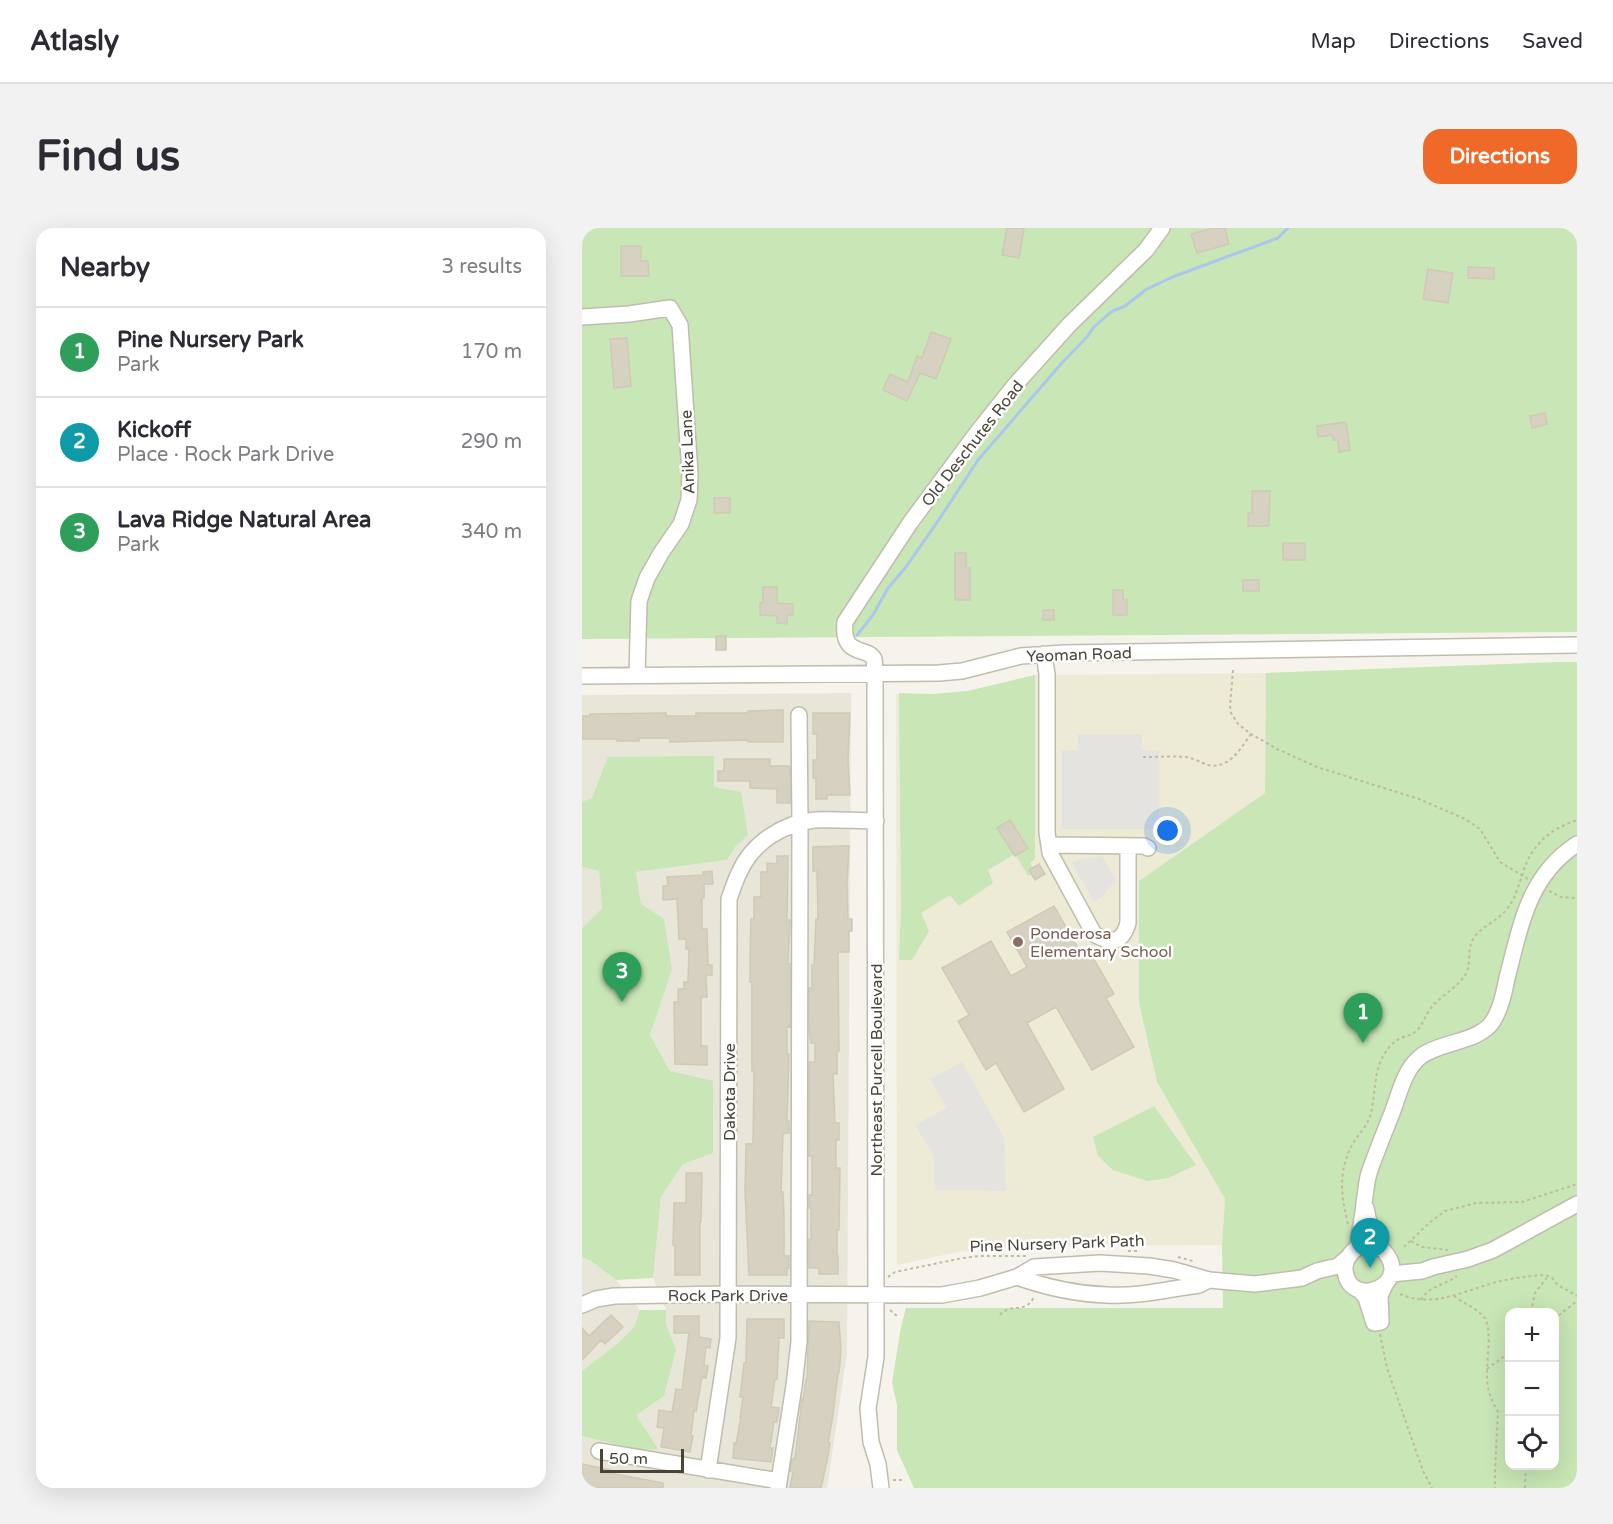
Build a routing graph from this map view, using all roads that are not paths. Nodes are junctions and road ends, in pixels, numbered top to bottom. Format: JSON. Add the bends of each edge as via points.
{"nodes":[{"id":1,"x":1162,"y":228,"type":"edge"},
{"id":2,"x":582,"y":317,"type":"edge"},
{"id":3,"x":1577,"y":645,"type":"edge"},
{"id":4,"x":1044,"y":654,"type":"junction"},
{"id":5,"x":875,"y":674,"type":"junction"},
{"id":6,"x":582,"y":676,"type":"edge"},
{"id":7,"x":638,"y":676,"type":"junction"},
{"id":8,"x":799,"y":715,"type":"dead end"},
{"id":9,"x":876,"y":821,"type":"junction"},
{"id":10,"x":800,"y":823,"type":"junction"},
{"id":11,"x":1577,"y":844,"type":"edge"},
{"id":12,"x":1049,"y":845,"type":"junction"},
{"id":13,"x":1128,"y":846,"type":"junction"},
{"id":14,"x":1148,"y":848,"type":"dead end"},
{"id":15,"x":1364,"y":1202,"type":"junction"},
{"id":16,"x":1577,"y":1204,"type":"edge"},
{"id":17,"x":1374,"y":1246,"type":"junction"},
{"id":18,"x":1352,"y":1253,"type":"junction"},
{"id":19,"x":1389,"y":1273,"type":"junction"},
{"id":20,"x":1017,"y":1277,"type":"junction"},
{"id":21,"x":1302,"y":1278,"type":"junction"},
{"id":22,"x":1209,"y":1280,"type":"junction"},
{"id":23,"x":1355,"y":1287,"type":"junction"},
{"id":24,"x":728,"y":1294,"type":"junction"},
{"id":25,"x":799,"y":1294,"type":"junction"},
{"id":26,"x":876,"y":1294,"type":"junction"},
{"id":27,"x":582,"y":1305,"type":"edge"},
{"id":28,"x":598,"y":1451,"type":"dead end"},
{"id":29,"x":708,"y":1470,"type":"junction"},
{"id":30,"x":890,"y":1484,"type":"edge"},
{"id":31,"x":779,"y":1485,"type":"edge"}],
"edges":[{"from":1,"to":5,"type":"street","name":"Old Deschutes Road","via":[[1146,250],[1069,325],[1009,393],[910,523],[858,603],[844,632],[857,651],[874,660]]},
{"from":2,"to":7,"type":"street","name":"Anika Lane","via":[[670,308],[680,325],[689,500],[681,524],[647,578],[639,601]]},
{"from":3,"to":4,"type":"street","name":"Yeoman Road"},
{"from":4,"to":5,"type":"street","name":"Yeoman Road","via":[[962,671]]},
{"from":4,"to":12,"type":"street"},
{"from":5,"to":7,"type":"street","name":"Yeoman Road"},
{"from":5,"to":9,"type":"street","name":"Northeast Purcell Boulevard"},
{"from":6,"to":7,"type":"street","name":"Yeoman Road"},
{"from":8,"to":10,"type":"street"},
{"from":9,"to":10,"type":"street","name":"Dakota Drive"},
{"from":9,"to":26,"type":"street","name":"Northeast Purcell Boulevard"},
{"from":10,"to":24,"type":"street","name":"Dakota Drive","via":[[780,831],[753,850],[729,899]]},
{"from":10,"to":25,"type":"street"},
{"from":11,"to":15,"type":"street","via":[[1537,884],[1491,1024],[1478,1034],[1430,1050],[1407,1072],[1369,1173]]},
{"from":12,"to":13,"type":"street"},
{"from":12,"to":13,"type":"street","via":[[1094,934],[1106,940],[1118,940],[1128,923]]},
{"from":13,"to":14,"type":"street"},
{"from":15,"to":17,"type":"street"},
{"from":15,"to":18,"type":"street"},
{"from":16,"to":19,"type":"street","via":[[1493,1250],[1422,1271]]},
{"from":17,"to":18,"type":"street"},
{"from":17,"to":19,"type":"street","via":[[1382,1249]]},
{"from":18,"to":21,"type":"street","via":[[1338,1266]]},
{"from":18,"to":23,"type":"street","via":[[1345,1271]]},
{"from":19,"to":23,"type":"street","via":[[1373,1291]]},
{"from":19,"to":23,"type":"street","via":[[1380,1296],[1381,1322],[1374,1323],[1366,1298]]},
{"from":20,"to":22,"type":"street","via":[[1081,1293],[1108,1295],[1199,1285]]},
{"from":20,"to":22,"type":"street","name":"Rock Park Drive","via":[[1034,1267],[1100,1263],[1149,1266]]},
{"from":20,"to":26,"type":"street","name":"Rock Park Drive","via":[[942,1295]]},
{"from":21,"to":22,"type":"street","via":[[1255,1284]]},
{"from":21,"to":23,"type":"street","via":[[1339,1279]]},
{"from":24,"to":25,"type":"street","name":"Rock Park Drive"},
{"from":24,"to":27,"type":"street","name":"Rock Park Drive","via":[[614,1296]]},
{"from":24,"to":29,"type":"street","name":"Dakota Drive","via":[[728,1338]]},
{"from":25,"to":26,"type":"street","name":"Rock Park Drive"},
{"from":25,"to":31,"type":"street","via":[[799,1342]]},
{"from":26,"to":30,"type":"street","name":"Northeast Purcell Boulevard","via":[[876,1357],[868,1408],[871,1442]]},
{"from":28,"to":29,"type":"street"},
{"from":29,"to":31,"type":"street"}]}
